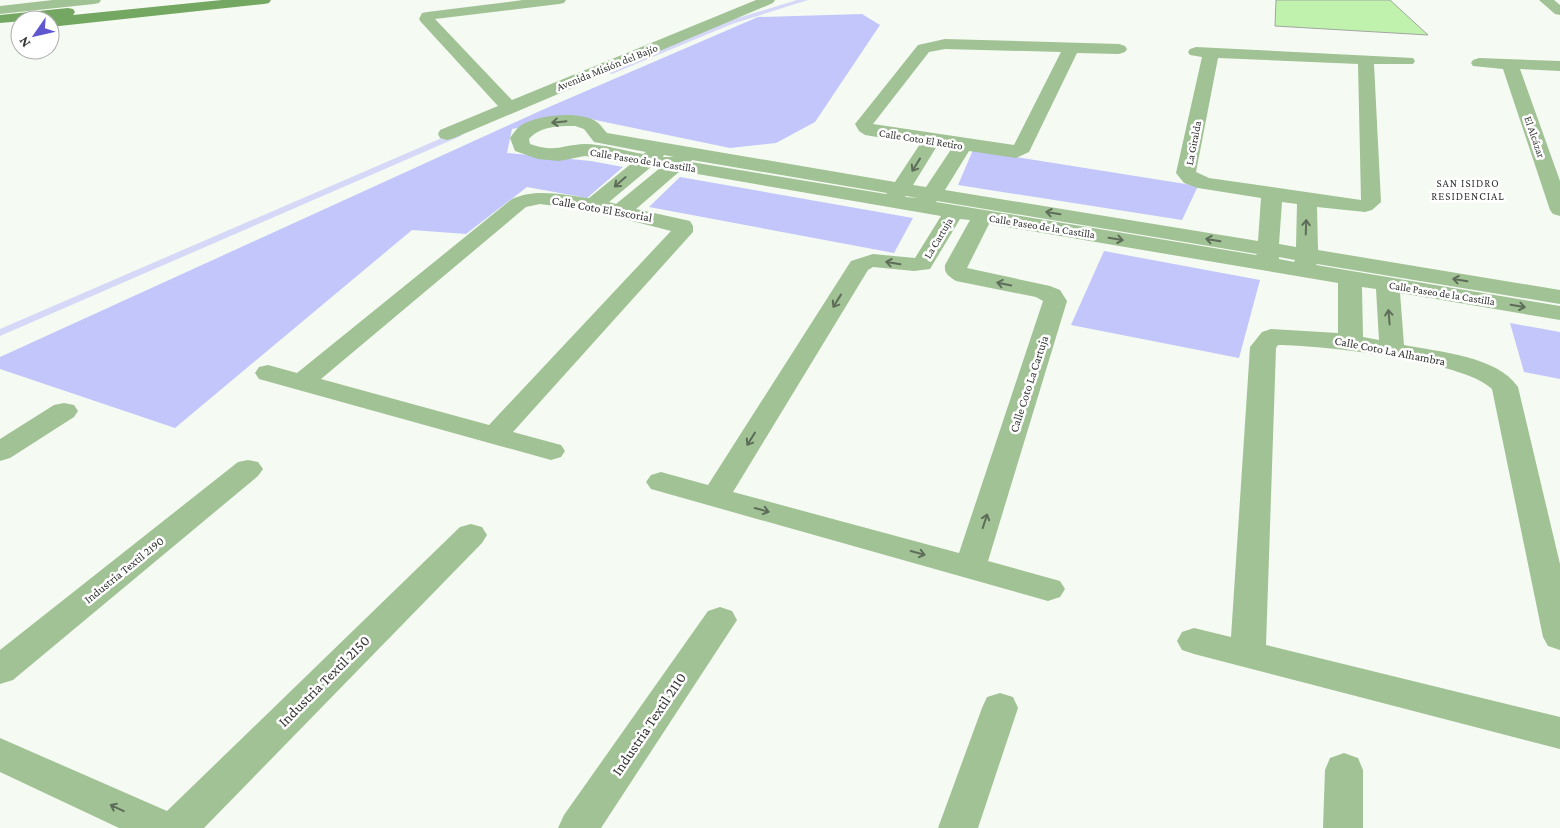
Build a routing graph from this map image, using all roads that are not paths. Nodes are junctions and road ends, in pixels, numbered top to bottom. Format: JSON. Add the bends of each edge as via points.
{"nodes":[{"id":1,"x":94,"y":0,"type":"edge"},
{"id":2,"x":184,"y":0,"type":"edge"},
{"id":3,"x":264,"y":0,"type":"edge"},
{"id":4,"x":559,"y":0,"type":"edge"},
{"id":5,"x":768,"y":0,"type":"edge"},
{"id":6,"x":1546,"y":0,"type":"edge"},
{"id":7,"x":0,"y":10,"type":"edge"},
{"id":8,"x":1560,"y":12,"type":"edge"},
{"id":9,"x":0,"y":19,"type":"edge"},
{"id":10,"x":60,"y":21,"type":"edge"},
{"id":11,"x":1072,"y":47,"type":"junction"},
{"id":12,"x":1119,"y":49,"type":"dead end"},
{"id":13,"x":1366,"y":59,"type":"junction"},
{"id":14,"x":1407,"y":61,"type":"dead end"},
{"id":15,"x":1479,"y":63,"type":"dead end"},
{"id":16,"x":1510,"y":64,"type":"junction"},
{"id":17,"x":1560,"y":66,"type":"edge"},
{"id":18,"x":509,"y":107,"type":"junction"},
{"id":19,"x":447,"y":134,"type":"dead end"},
{"id":20,"x":932,"y":140,"type":"junction"},
{"id":21,"x":963,"y":145,"type":"junction"},
{"id":22,"x":668,"y":157,"type":"junction"},
{"id":23,"x":1272,"y":193,"type":"junction"},
{"id":24,"x":897,"y":195,"type":"junction"},
{"id":25,"x":1307,"y":199,"type":"junction"},
{"id":26,"x":927,"y":200,"type":"junction"},
{"id":27,"x":593,"y":205,"type":"junction"},
{"id":28,"x":622,"y":210,"type":"junction"},
{"id":29,"x":1560,"y":210,"type":"edge"},
{"id":30,"x":954,"y":212,"type":"junction"},
{"id":31,"x":983,"y":216,"type":"junction"},
{"id":32,"x":1268,"y":257,"type":"junction"},
{"id":33,"x":1306,"y":263,"type":"junction"},
{"id":34,"x":1350,"y":278,"type":"junction"},
{"id":35,"x":1387,"y":284,"type":"junction"},
{"id":36,"x":1560,"y":297,"type":"edge"},
{"id":37,"x":1560,"y":312,"type":"edge"},
{"id":38,"x":1350,"y":342,"type":"junction"},
{"id":39,"x":1392,"y":350,"type":"junction"},
{"id":40,"x":268,"y":373,"type":"dead end"},
{"id":41,"x":302,"y":382,"type":"junction"},
{"id":42,"x":64,"y":411,"type":"dead end"},
{"id":43,"x":494,"y":436,"type":"junction"},
{"id":44,"x":551,"y":451,"type":"dead end"},
{"id":45,"x":0,"y":452,"type":"edge"},
{"id":46,"x":248,"y":469,"type":"dead end"},
{"id":47,"x":662,"y":482,"type":"dead end"},
{"id":48,"x":715,"y":497,"type":"junction"},
{"id":49,"x":471,"y":535,"type":"dead end"},
{"id":50,"x":970,"y":568,"type":"junction"},
{"id":51,"x":1048,"y":589,"type":"dead end"},
{"id":52,"x":720,"y":620,"type":"dead end"},
{"id":53,"x":1560,"y":637,"type":"edge"},
{"id":54,"x":1194,"y":641,"type":"dead end"},
{"id":55,"x":1248,"y":653,"type":"junction"},
{"id":56,"x":0,"y":670,"type":"edge"},
{"id":57,"x":1000,"y":708,"type":"dead end"},
{"id":58,"x":1560,"y":733,"type":"edge"},
{"id":59,"x":0,"y":754,"type":"edge"},
{"id":60,"x":1344,"y":770,"type":"dead end"},
{"id":61,"x":161,"y":828,"type":"edge"},
{"id":62,"x":177,"y":828,"type":"edge"},
{"id":63,"x":578,"y":828,"type":"edge"},
{"id":64,"x":958,"y":828,"type":"edge"},
{"id":65,"x":1343,"y":828,"type":"edge"}],
"edges":[{"from":1,"to":7,"type":"street"},
{"from":2,"to":9,"type":"main road"},
{"from":3,"to":10,"type":"main road"},
{"from":4,"to":18,"type":"street","via":[[427,16],[426,20]]},
{"from":5,"to":18,"type":"street","name":"Avenida Misión del Bajío"},
{"from":6,"to":8,"type":"lane"},
{"from":11,"to":12,"type":"street","name":"Calle Coto El Retiro"},
{"from":11,"to":20,"type":"street","name":"Calle Coto El Retiro","via":[[945,44],[924,48],[864,124],[872,131]]},
{"from":11,"to":21,"type":"street","name":"Calle Coto El Retiro","via":[[1022,148],[1016,152],[1005,152]]},
{"from":13,"to":14,"type":"street","name":"La Giralda"},
{"from":13,"to":23,"type":"street","name":"La Giralda","via":[[1203,53],[1186,173],[1191,179],[1205,184]]},
{"from":13,"to":25,"type":"street","name":"La Giralda","via":[[1371,202],[1365,206],[1353,206]]},
{"from":15,"to":16,"type":"street"},
{"from":16,"to":17,"type":"street"},
{"from":16,"to":29,"type":"street","name":"El Alcázar"},
{"from":18,"to":19,"type":"street","name":"Avenida Misión del Bajío"},
{"from":20,"to":21,"type":"street","name":"Calle Coto El Retiro"},
{"from":20,"to":24,"type":"street","one_way":true},
{"from":21,"to":26,"type":"street"},
{"from":22,"to":22,"type":"street","name":"Calle Paseo de la Castilla","one_way":true,"via":[[601,138],[594,127],[570,120],[543,124],[527,130],[519,138],[522,147],[538,154],[559,155],[585,150]]},
{"from":22,"to":24,"type":"street","name":"Calle Paseo de la Castilla"},
{"from":22,"to":27,"type":"street","one_way":true},
{"from":22,"to":28,"type":"street"},
{"from":23,"to":25,"type":"street","name":"La Giralda"},
{"from":23,"to":32,"type":"street"},
{"from":24,"to":26,"type":"street","name":"Calle Paseo de la Castilla"},
{"from":33,"to":25,"type":"street","one_way":true},
{"from":26,"to":30,"type":"street","name":"Calle Paseo de la Castilla"},
{"from":32,"to":26,"type":"street","name":"Calle Paseo de la Castilla","one_way":true},
{"from":27,"to":28,"type":"street","name":"Calle Coto El Escorial"},
{"from":27,"to":41,"type":"street","name":"Calle Coto El Escorial","via":[[540,198],[519,204]]},
{"from":28,"to":43,"type":"street","name":"Calle Coto El Escorial","via":[[675,222],[682,226],[682,232]]},
{"from":30,"to":31,"type":"street","name":"Calle Paseo de la Castilla"},
{"from":30,"to":48,"type":"street","name":"La Cartuja","one_way":true,"via":[[922,264],[912,266],[876,260],[859,266]]},
{"from":31,"to":32,"type":"street","name":"Calle Paseo de la Castilla","one_way":true},
{"from":50,"to":31,"type":"street","name":"Calle Coto La Cartuja","one_way":true,"via":[[1055,301],[1042,291],[964,276],[956,271],[956,265]]},
{"from":32,"to":33,"type":"street","name":"Calle Paseo de la Castilla"},
{"from":33,"to":34,"type":"street","name":"Calle Paseo de la Castilla"},
{"from":36,"to":33,"type":"street","name":"Calle Paseo de la Castilla","one_way":true},
{"from":34,"to":35,"type":"street","name":"Calle Paseo de la Castilla"},
{"from":34,"to":38,"type":"street"},
{"from":35,"to":37,"type":"street","name":"Calle Paseo de la Castilla","one_way":true},
{"from":39,"to":35,"type":"street","one_way":true},
{"from":38,"to":39,"type":"street","name":"Calle Coto La Alhambra"},
{"from":38,"to":55,"type":"street","name":"Calle Coto La Alhambra","via":[[1272,337],[1264,347]]},
{"from":39,"to":53,"type":"street","name":"Calle Coto La Alhambra","via":[[1473,368],[1495,377],[1505,387]]},
{"from":40,"to":41,"type":"street"},
{"from":41,"to":43,"type":"street"},
{"from":42,"to":45,"type":"street"},
{"from":43,"to":44,"type":"street"},
{"from":46,"to":56,"type":"street","name":"Industria Textil 2190"},
{"from":47,"to":48,"type":"street"},
{"from":48,"to":50,"type":"street","one_way":true},
{"from":49,"to":62,"type":"street","name":"Industria Textil 2150"},
{"from":50,"to":51,"type":"street"},
{"from":52,"to":63,"type":"street","name":"Industria Textil 2110"},
{"from":54,"to":55,"type":"street"},
{"from":55,"to":58,"type":"street"},
{"from":57,"to":64,"type":"street"},
{"from":61,"to":59,"type":"street","one_way":true},
{"from":60,"to":65,"type":"street"}]}
